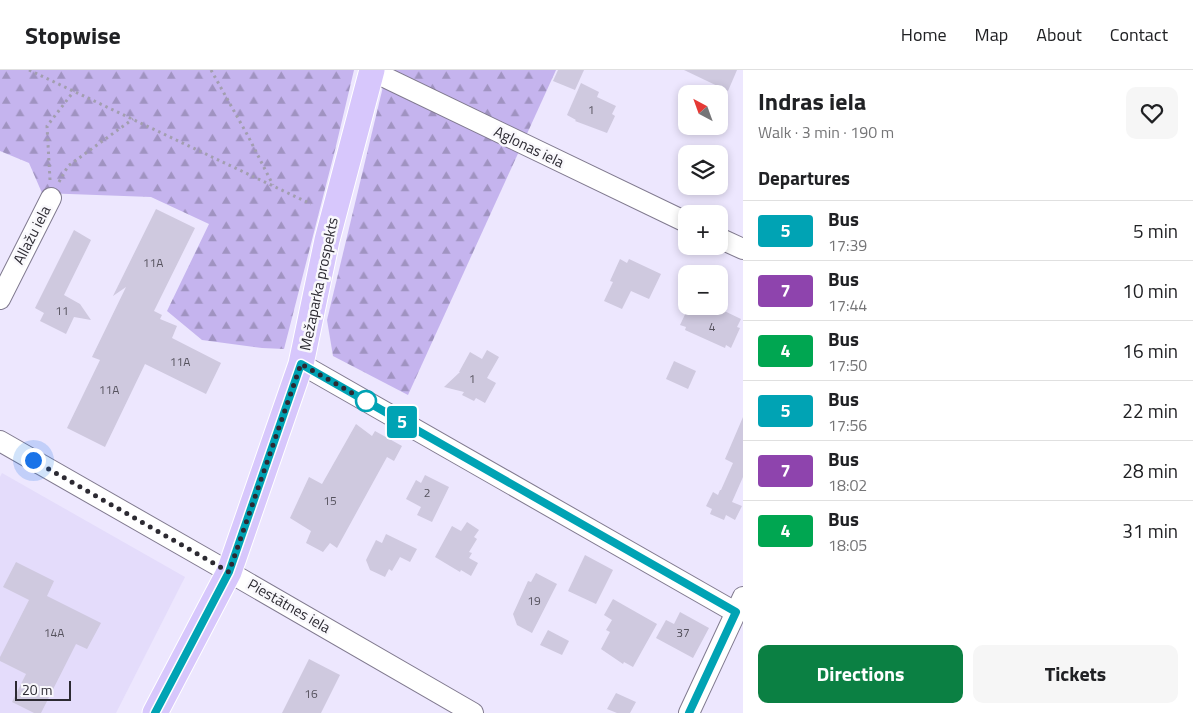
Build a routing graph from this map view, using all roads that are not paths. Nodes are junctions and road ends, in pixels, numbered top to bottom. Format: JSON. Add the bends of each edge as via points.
{"nodes":[{"id":1,"x":372,"y":70,"type":"edge"},
{"id":2,"x":51,"y":198,"type":"road end"},
{"id":3,"x":678,"y":218,"type":"edge"},
{"id":4,"x":728,"y":242,"type":"edge"},
{"id":5,"x":743,"y":250,"type":"edge"},
{"id":6,"x":0,"y":299,"type":"edge"},
{"id":7,"x":301,"y":364,"type":"junction"},
{"id":8,"x":0,"y":441,"type":"edge"},
{"id":9,"x":229,"y":572,"type":"junction"},
{"id":10,"x":739,"y":605,"type":"edge"},
{"id":11,"x":154,"y":713,"type":"edge"},
{"id":12,"x":473,"y":713,"type":"edge"},
{"id":13,"x":689,"y":713,"type":"edge"}],
"edges":[{"from":1,"to":3,"type":"street","name":"Aglonas iela"},
{"from":1,"to":7,"type":"main road","name":"Mežaparka prospekts","via":[[327,240]]},
{"from":2,"to":6,"type":"street","name":"Allažu iela"},
{"from":4,"to":5,"type":"street"},
{"from":7,"to":9,"type":"main road","name":"Mežaparka prospekts"},
{"from":7,"to":10,"type":"street"},
{"from":8,"to":9,"type":"street","name":"Piestātnes iela"},
{"from":9,"to":11,"type":"main road","name":"Mežaparka prospekts"},
{"from":9,"to":12,"type":"street","name":"Piestātnes iela"},
{"from":10,"to":13,"type":"street"}]}
